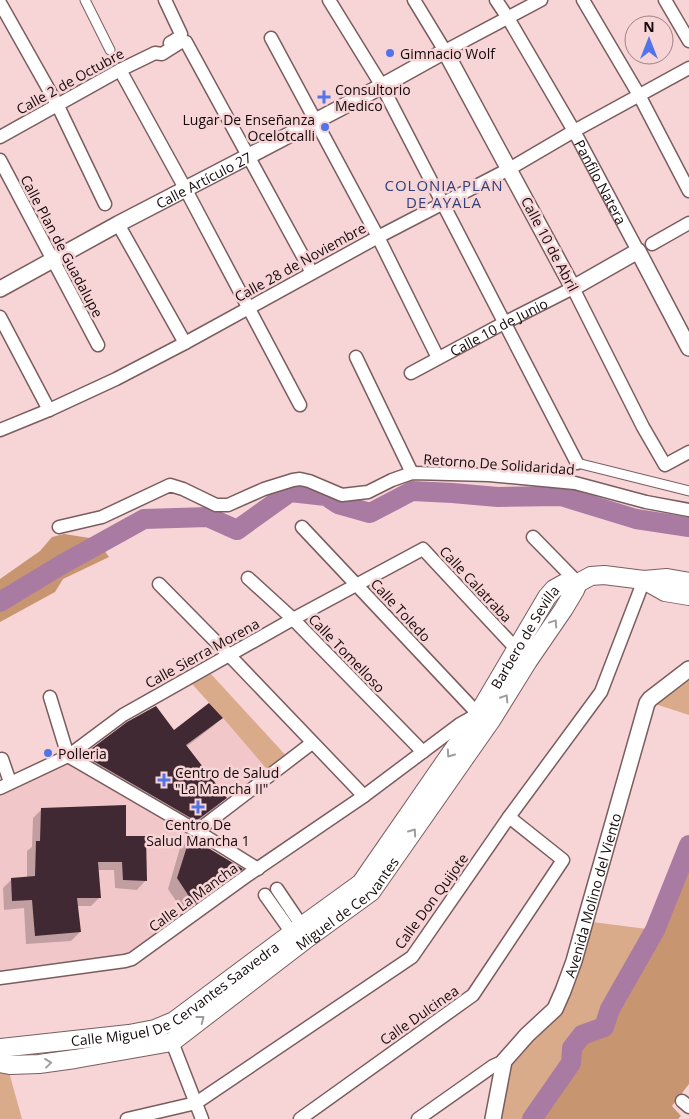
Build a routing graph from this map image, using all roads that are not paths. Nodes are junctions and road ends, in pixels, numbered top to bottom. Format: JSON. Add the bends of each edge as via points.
{"nodes":[{"id":1,"x":85,"y":0,"type":"edge"},
{"id":2,"x":165,"y":0,"type":"edge"},
{"id":3,"x":329,"y":0,"type":"edge"},
{"id":4,"x":414,"y":0,"type":"edge"},
{"id":5,"x":496,"y":0,"type":"edge"},
{"id":6,"x":541,"y":0,"type":"edge"},
{"id":7,"x":584,"y":0,"type":"edge"},
{"id":8,"x":665,"y":0,"type":"edge"},
{"id":9,"x":0,"y":2,"type":"edge"},
{"id":10,"x":508,"y":18,"type":"junction"},
{"id":11,"x":182,"y":38,"type":"junction"},
{"id":12,"x":271,"y":38,"type":"dead end"},
{"id":13,"x":689,"y":41,"type":"edge"},
{"id":14,"x":110,"y":50,"type":"dead end"},
{"id":15,"x":445,"y":51,"type":"junction"},
{"id":16,"x":689,"y":68,"type":"edge"},
{"id":17,"x":120,"y":70,"type":"junction"},
{"id":18,"x":382,"y":86,"type":"junction"},
{"id":19,"x":639,"y":95,"type":"junction"},
{"id":20,"x":58,"y":106,"type":"junction"},
{"id":21,"x":316,"y":120,"type":"junction"},
{"id":22,"x":574,"y":131,"type":"junction"},
{"id":23,"x":0,"y":137,"type":"edge"},
{"id":24,"x":249,"y":156,"type":"junction"},
{"id":25,"x":0,"y":160,"type":"edge"},
{"id":26,"x":509,"y":169,"type":"junction"},
{"id":27,"x":186,"y":190,"type":"junction"},
{"id":28,"x":689,"y":191,"type":"edge"},
{"id":29,"x":442,"y":203,"type":"junction"},
{"id":30,"x":105,"y":204,"type":"dead end"},
{"id":31,"x":147,"y":210,"type":"junction"},
{"id":32,"x":689,"y":223,"type":"edge"},
{"id":33,"x":118,"y":224,"type":"junction"},
{"id":34,"x":378,"y":237,"type":"junction"},
{"id":35,"x":92,"y":238,"type":"junction"},
{"id":36,"x":652,"y":244,"type":"dead end"},
{"id":37,"x":638,"y":251,"type":"junction"},
{"id":38,"x":53,"y":260,"type":"junction"},
{"id":39,"x":312,"y":273,"type":"junction"},
{"id":40,"x":573,"y":288,"type":"junction"},
{"id":41,"x":0,"y":289,"type":"edge"},
{"id":42,"x":249,"y":308,"type":"junction"},
{"id":43,"x":0,"y":318,"type":"edge"},
{"id":44,"x":504,"y":323,"type":"junction"},
{"id":45,"x":185,"y":343,"type":"junction"},
{"id":46,"x":98,"y":345,"type":"dead end"},
{"id":47,"x":689,"y":348,"type":"edge"},
{"id":48,"x":356,"y":356,"type":"dead end"},
{"id":49,"x":438,"y":358,"type":"junction"},
{"id":50,"x":411,"y":373,"type":"dead end"},
{"id":51,"x":300,"y":405,"type":"dead end"},
{"id":52,"x":49,"y":410,"type":"junction"},
{"id":53,"x":0,"y":430,"type":"edge"},
{"id":54,"x":689,"y":452,"type":"edge"},
{"id":55,"x":577,"y":463,"type":"joint"},
{"id":56,"x":412,"y":473,"type":"junction"},
{"id":57,"x":689,"y":491,"type":"edge"},
{"id":58,"x":689,"y":510,"type":"edge"},
{"id":59,"x":59,"y":527,"type":"dead end"},
{"id":60,"x":302,"y":527,"type":"dead end"},
{"id":61,"x":533,"y":537,"type":"dead end"},
{"id":62,"x":422,"y":549,"type":"joint"},
{"id":63,"x":248,"y":578,"type":"dead end"},
{"id":64,"x":644,"y":580,"type":"junction"},
{"id":65,"x":689,"y":582,"type":"edge"},
{"id":66,"x":578,"y":583,"type":"junction"},
{"id":67,"x":160,"y":584,"type":"dead end"},
{"id":68,"x":356,"y":584,"type":"junction"},
{"id":69,"x":689,"y":596,"type":"edge"},
{"id":70,"x":293,"y":619,"type":"junction"},
{"id":71,"x":230,"y":655,"type":"junction"},
{"id":72,"x":522,"y":656,"type":"junction"},
{"id":73,"x":689,"y":669,"type":"edge"},
{"id":74,"x":50,"y":697,"type":"dead end"},
{"id":75,"x":478,"y":714,"type":"junction"},
{"id":76,"x":312,"y":743,"type":"junction"},
{"id":77,"x":423,"y":752,"type":"junction"},
{"id":78,"x":68,"y":756,"type":"junction"},
{"id":79,"x":2,"y":759,"type":"dead end"},
{"id":80,"x":5,"y":785,"type":"edge"},
{"id":81,"x":364,"y":796,"type":"junction"},
{"id":82,"x":509,"y":817,"type":"junction"},
{"id":83,"x":197,"y":831,"type":"junction"},
{"id":84,"x":258,"y":868,"type":"junction"},
{"id":85,"x":277,"y":889,"type":"dead end"},
{"id":86,"x":265,"y":895,"type":"dead end"},
{"id":87,"x":297,"y":929,"type":"junction"},
{"id":88,"x":0,"y":978,"type":"edge"},
{"id":89,"x":172,"y":1042,"type":"junction"},
{"id":90,"x":0,"y":1048,"type":"edge"},
{"id":91,"x":504,"y":1061,"type":"junction"},
{"id":92,"x":0,"y":1063,"type":"edge"},
{"id":93,"x":196,"y":1103,"type":"junction"},
{"id":94,"x":127,"y":1119,"type":"edge"},
{"id":95,"x":202,"y":1119,"type":"edge"},
{"id":96,"x":300,"y":1119,"type":"edge"},
{"id":97,"x":418,"y":1119,"type":"edge"},
{"id":98,"x":492,"y":1119,"type":"edge"}],
"edges":[{"from":1,"to":14,"type":"street"},
{"from":2,"to":11,"type":"street"},
{"from":3,"to":18,"type":"street"},
{"from":4,"to":15,"type":"street","name":"Calle 10 de Abril"},
{"from":5,"to":10,"type":"street","name":"Panfilo Natera"},
{"from":6,"to":10,"type":"street","name":"Calle Artículo 27"},
{"from":7,"to":19,"type":"street"},
{"from":8,"to":13,"type":"street"},
{"from":9,"to":20,"type":"street"},
{"from":10,"to":15,"type":"street","name":"Calle Artículo 27"},
{"from":10,"to":22,"type":"street","name":"Panfilo Natera"},
{"from":11,"to":17,"type":"street","name":"Calle 2 de Octubre","via":[[162,54],[155,53]]},
{"from":11,"to":24,"type":"street"},
{"from":12,"to":21,"type":"street"},
{"from":15,"to":18,"type":"street","name":"Calle Artículo 27"},
{"from":15,"to":26,"type":"street","name":"Calle 10 de Abril"},
{"from":16,"to":19,"type":"street","name":"Calle 28 de Noviembre"},
{"from":17,"to":20,"type":"street","name":"Calle 2 de Octubre"},
{"from":17,"to":27,"type":"street"},
{"from":18,"to":21,"type":"street","name":"Calle Artículo 27"},
{"from":18,"to":29,"type":"street"},
{"from":19,"to":22,"type":"street","name":"Calle 28 de Noviembre"},
{"from":19,"to":28,"type":"street"},
{"from":20,"to":23,"type":"street","name":"Calle 2 de Octubre"},
{"from":20,"to":30,"type":"street"},
{"from":21,"to":24,"type":"street","name":"Calle Artículo 27"},
{"from":21,"to":34,"type":"street"},
{"from":22,"to":26,"type":"street","name":"Calle 28 de Noviembre"},
{"from":22,"to":37,"type":"street","name":"Panfilo Natera"},
{"from":24,"to":27,"type":"street","name":"Calle Artículo 27"},
{"from":24,"to":39,"type":"street"},
{"from":25,"to":38,"type":"street","name":"Calle Plan de Guadalupe"},
{"from":26,"to":29,"type":"street","name":"Calle 28 de Noviembre"},
{"from":26,"to":40,"type":"street","name":"Calle 10 de Abril"},
{"from":27,"to":31,"type":"street","name":"Calle Artículo 27"},
{"from":27,"to":42,"type":"street"},
{"from":29,"to":34,"type":"street","name":"Calle 28 de Noviembre"},
{"from":29,"to":44,"type":"street"},
{"from":31,"to":33,"type":"street","name":"Calle Artículo 27"},
{"from":31,"to":35,"type":"street","via":[[134,209],[114,219],[95,230]]},
{"from":32,"to":36,"type":"street"},
{"from":33,"to":35,"type":"street","name":"Calle Artículo 27"},
{"from":33,"to":45,"type":"street"},
{"from":34,"to":39,"type":"street","name":"Calle 28 de Noviembre"},
{"from":34,"to":49,"type":"street"},
{"from":35,"to":38,"type":"street","name":"Calle Artículo 27"},
{"from":37,"to":40,"type":"street","name":"Calle 10 de Junio"},
{"from":37,"to":47,"type":"street","name":"Panfilo Natera"},
{"from":38,"to":41,"type":"street","name":"Calle Artículo 27"},
{"from":38,"to":46,"type":"street","name":"Calle Plan de Guadalupe"},
{"from":39,"to":42,"type":"street","name":"Calle 28 de Noviembre"},
{"from":40,"to":44,"type":"street","name":"Calle 10 de Junio"},
{"from":40,"to":54,"type":"street","name":"Calle 10 de Abril","via":[[665,465]]},
{"from":42,"to":45,"type":"street","name":"Calle 28 de Noviembre"},
{"from":42,"to":51,"type":"street"},
{"from":43,"to":52,"type":"street"},
{"from":44,"to":49,"type":"street","name":"Calle 10 de Junio"},
{"from":44,"to":55,"type":"street"},
{"from":45,"to":52,"type":"street","name":"Calle 28 de Noviembre"},
{"from":48,"to":56,"type":"street"},
{"from":49,"to":50,"type":"street","name":"Calle 10 de Junio"},
{"from":52,"to":53,"type":"street","name":"Calle 28 de Noviembre"},
{"from":55,"to":57,"type":"street"},
{"from":56,"to":58,"type":"street","name":"Retorno De Solidaridad","via":[[489,475],[575,483]]},
{"from":56,"to":59,"type":"street","name":"Retorno De Solidaridad","via":[[368,492],[342,495],[309,481],[293,480],[228,505],[216,505],[170,485],[102,517]]},
{"from":60,"to":68,"type":"street","name":"Calle Toledo"},
{"from":61,"to":66,"type":"street"},
{"from":62,"to":68,"type":"street","name":"Calle Sierra Morena"},
{"from":62,"to":72,"type":"street","name":"Calle Calatraba"},
{"from":63,"to":70,"type":"street","name":"Calle Tomelloso"},
{"from":64,"to":65,"type":"main road","name":"Barbero de Sevilla","via":[[667,578]]},
{"from":64,"to":66,"type":"main road","name":"Barbero de Sevilla","via":[[604,575],[591,576]]},
{"from":64,"to":69,"type":"main road","name":"Barbero de Sevilla","via":[[665,592]]},
{"from":64,"to":82,"type":"street","name":"Calle Don Quijote","via":[[601,692]]},
{"from":66,"to":72,"type":"main road","name":"Barbero de Sevilla","via":[[563,584],[547,597]]},
{"from":67,"to":71,"type":"street"},
{"from":68,"to":70,"type":"street","name":"Calle Sierra Morena"},
{"from":68,"to":75,"type":"street","name":"Calle Toledo"},
{"from":70,"to":71,"type":"street","name":"Calle Sierra Morena"},
{"from":70,"to":77,"type":"street","name":"Calle Tomelloso"},
{"from":71,"to":76,"type":"street"},
{"from":71,"to":78,"type":"street","name":"Calle Sierra Morena","via":[[124,715]]},
{"from":72,"to":75,"type":"main road","name":"Barbero de Sevilla"},
{"from":89,"to":72,"type":"main road","name":"Miguel de Cervantes","one_way":true,"via":[[371,892],[492,719]]},
{"from":73,"to":91,"type":"street","name":"Avenida Molino del Viento","via":[[647,703],[574,961],[555,1009]]},
{"from":74,"to":78,"type":"street"},
{"from":75,"to":77,"type":"street","name":"Calle La Mancha"},
{"from":75,"to":87,"type":"main road","name":"Calle Miguel De Cervantes Saavedra","one_way":true,"via":[[361,883]]},
{"from":76,"to":81,"type":"street"},
{"from":76,"to":83,"type":"street"},
{"from":77,"to":81,"type":"street","name":"Calle La Mancha"},
{"from":78,"to":80,"type":"street","name":"Calle Sierra Morena"},
{"from":78,"to":83,"type":"street"},
{"from":79,"to":80,"type":"street"},
{"from":81,"to":84,"type":"street","name":"Calle La Mancha"},
{"from":82,"to":93,"type":"street","name":"Calle Don Quijote","via":[[412,957]]},
{"from":82,"to":96,"type":"street","name":"Calle Dulcinea","via":[[563,860],[473,995]]},
{"from":83,"to":84,"type":"street"},
{"from":84,"to":88,"type":"street","name":"Calle La Mancha","via":[[132,959]]},
{"from":85,"to":87,"type":"street"},
{"from":86,"to":87,"type":"street"},
{"from":87,"to":90,"type":"main road","name":"Calle Miguel De Cervantes Saavedra","via":[[174,1021],[129,1034]]},
{"from":92,"to":89,"type":"main road","name":"Miguel de Cervantes","one_way":true,"via":[[48,1063]]},
{"from":89,"to":93,"type":"street"},
{"from":91,"to":97,"type":"street","via":[[492,1066]]},
{"from":91,"to":98,"type":"street","name":"Avenida Molino del Viento"},
{"from":93,"to":94,"type":"street","name":"Calle Don Quijote"},
{"from":93,"to":95,"type":"street"}]}
